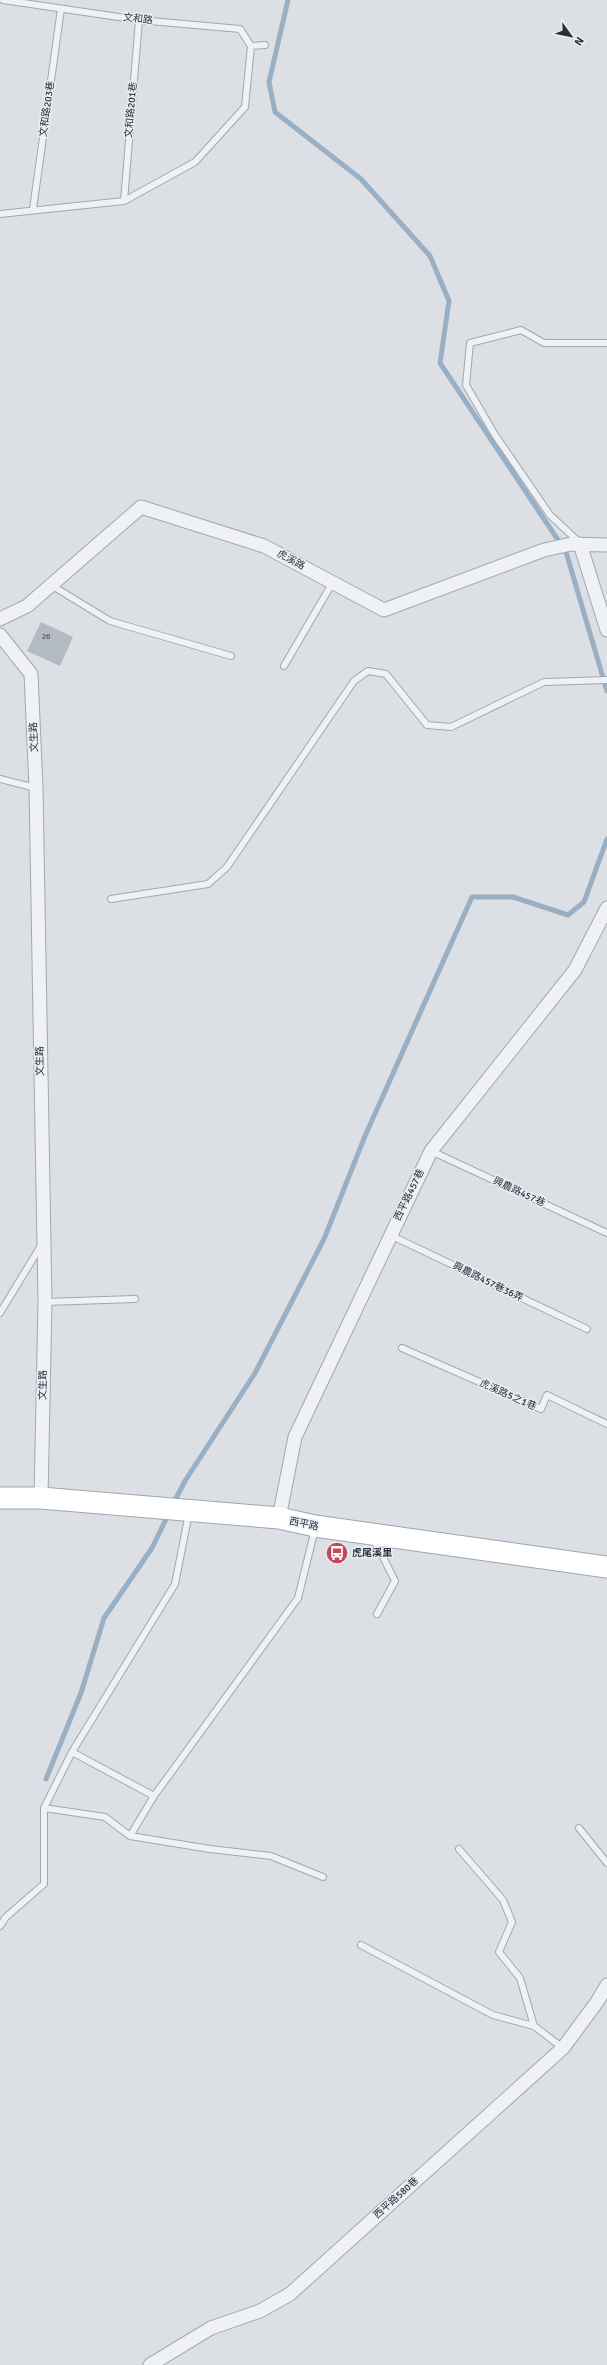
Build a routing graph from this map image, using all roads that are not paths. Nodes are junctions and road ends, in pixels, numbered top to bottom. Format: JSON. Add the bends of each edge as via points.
{"nodes":[{"id":1,"x":3,"y":0,"type":"edge"},
{"id":2,"x":61,"y":9,"type":"junction"},
{"id":3,"x":139,"y":20,"type":"junction"},
{"id":4,"x":265,"y":45,"type":"dead end"},
{"id":5,"x":251,"y":46,"type":"junction"},
{"id":6,"x":124,"y":201,"type":"junction"},
{"id":7,"x":33,"y":210,"type":"junction"},
{"id":8,"x":0,"y":214,"type":"edge"},
{"id":9,"x":607,"y":343,"type":"edge"},
{"id":10,"x":576,"y":544,"type":"junction"},
{"id":11,"x":607,"y":545,"type":"edge"},
{"id":12,"x":333,"y":582,"type":"junction"},
{"id":13,"x":51,"y":585,"type":"junction"},
{"id":14,"x":0,"y":619,"type":"edge"},
{"id":15,"x":607,"y":630,"type":"edge"},
{"id":16,"x":0,"y":636,"type":"edge"},
{"id":17,"x":231,"y":656,"type":"dead end"},
{"id":18,"x":284,"y":666,"type":"dead end"},
{"id":19,"x":607,"y":680,"type":"edge"},
{"id":20,"x":0,"y":779,"type":"edge"},
{"id":21,"x":36,"y":788,"type":"junction"},
{"id":22,"x":111,"y":900,"type":"dead end"},
{"id":23,"x":607,"y":908,"type":"edge"},
{"id":24,"x":431,"y":1151,"type":"junction"},
{"id":25,"x":606,"y":1231,"type":"edge"},
{"id":26,"x":390,"y":1235,"type":"junction"},
{"id":27,"x":44,"y":1241,"type":"junction"},
{"id":28,"x":135,"y":1299,"type":"dead end"},
{"id":29,"x":45,"y":1302,"type":"junction"},
{"id":30,"x":0,"y":1313,"type":"edge"},
{"id":31,"x":587,"y":1329,"type":"dead end"},
{"id":32,"x":402,"y":1348,"type":"dead end"},
{"id":33,"x":607,"y":1424,"type":"edge"},
{"id":34,"x":0,"y":1498,"type":"edge"},
{"id":35,"x":41,"y":1498,"type":"junction"},
{"id":36,"x":189,"y":1510,"type":"junction"},
{"id":37,"x":279,"y":1518,"type":"junction"},
{"id":38,"x":315,"y":1526,"type":"junction"},
{"id":39,"x":372,"y":1534,"type":"junction"},
{"id":40,"x":607,"y":1567,"type":"edge"},
{"id":41,"x":377,"y":1614,"type":"dead end"},
{"id":42,"x":72,"y":1752,"type":"junction"},
{"id":43,"x":154,"y":1796,"type":"junction"},
{"id":44,"x":44,"y":1808,"type":"junction"},
{"id":45,"x":579,"y":1828,"type":"dead end"},
{"id":46,"x":130,"y":1836,"type":"junction"},
{"id":47,"x":460,"y":1849,"type":"dead end"},
{"id":48,"x":607,"y":1863,"type":"edge"},
{"id":49,"x":323,"y":1877,"type":"dead end"},
{"id":50,"x":0,"y":1926,"type":"edge"},
{"id":51,"x":361,"y":1945,"type":"dead end"},
{"id":52,"x":607,"y":1985,"type":"edge"},
{"id":53,"x":534,"y":2026,"type":"junction"},
{"id":54,"x":563,"y":2048,"type":"junction"},
{"id":55,"x":150,"y":2365,"type":"edge"}],
"edges":[{"from":1,"to":2,"type":"lane","name":"文和路"},
{"from":2,"to":3,"type":"lane","name":"文和路"},
{"from":2,"to":7,"type":"lane","name":"文和路203巷"},
{"from":3,"to":5,"type":"lane","name":"文和路","via":[[240,29]]},
{"from":3,"to":6,"type":"lane","name":"文和路201巷"},
{"from":4,"to":5,"type":"lane"},
{"from":5,"to":6,"type":"lane","via":[[245,107],[195,162]]},
{"from":6,"to":7,"type":"lane"},
{"from":7,"to":8,"type":"lane"},
{"from":9,"to":10,"type":"lane","via":[[544,343],[521,330],[470,343],[466,385],[495,435],[550,515]]},
{"from":10,"to":11,"type":"street","name":"虎溪路"},
{"from":10,"to":12,"type":"street","name":"虎溪路","via":[[544,550],[384,610]]},
{"from":10,"to":15,"type":"street","via":[[587,566]]},
{"from":12,"to":13,"type":"street","name":"虎溪路","via":[[264,546],[141,507]]},
{"from":12,"to":18,"type":"lane"},
{"from":13,"to":14,"type":"street","name":"虎溪路","via":[[27,606]]},
{"from":13,"to":17,"type":"lane","via":[[110,621]]},
{"from":16,"to":21,"type":"street","name":"文生路","via":[[31,674]]},
{"from":19,"to":22,"type":"lane","via":[[544,682],[451,727],[427,725],[386,674],[368,671],[354,681],[227,867],[208,884]]},
{"from":20,"to":21,"type":"lane"},
{"from":21,"to":27,"type":"street","name":"文生路"},
{"from":23,"to":24,"type":"street","name":"西平路457巷","via":[[575,970]]},
{"from":24,"to":25,"type":"lane","name":"興農路457巷"},
{"from":24,"to":26,"type":"street","name":"西平路457巷"},
{"from":26,"to":31,"type":"lane","name":"興農路457巷36弄"},
{"from":26,"to":37,"type":"street","name":"西平路457巷","via":[[295,1437]]},
{"from":27,"to":29,"type":"street","name":"文生路"},
{"from":27,"to":30,"type":"lane"},
{"from":28,"to":29,"type":"lane"},
{"from":29,"to":35,"type":"street","name":"文生路"},
{"from":32,"to":33,"type":"lane","name":"虎溪路5之1巷","via":[[541,1409],[547,1395]]},
{"from":34,"to":35,"type":"main road","name":"西平路"},
{"from":35,"to":36,"type":"main road","name":"西平路"},
{"from":36,"to":37,"type":"main road","name":"西平路"},
{"from":36,"to":42,"type":"lane","via":[[175,1584]]},
{"from":37,"to":38,"type":"main road","name":"西平路"},
{"from":38,"to":39,"type":"main road","name":"西平路"},
{"from":38,"to":43,"type":"lane","via":[[298,1598]]},
{"from":39,"to":40,"type":"main road","name":"西平路"},
{"from":39,"to":41,"type":"lane","via":[[395,1581]]},
{"from":42,"to":43,"type":"lane"},
{"from":42,"to":44,"type":"lane"},
{"from":43,"to":46,"type":"lane"},
{"from":44,"to":46,"type":"lane","via":[[105,1817]]},
{"from":44,"to":50,"type":"lane","via":[[44,1884],[6,1917]]},
{"from":45,"to":48,"type":"lane"},
{"from":46,"to":49,"type":"lane","via":[[271,1856]]},
{"from":47,"to":53,"type":"lane","via":[[503,1900],[512,1922],[499,1952],[520,1978]]},
{"from":51,"to":53,"type":"lane","via":[[493,2015]]},
{"from":52,"to":54,"type":"street","name":"西平路580巷"},
{"from":53,"to":54,"type":"lane"},
{"from":54,"to":55,"type":"street","name":"西平路580巷","via":[[290,2294],[260,2311],[211,2328]]}]}
